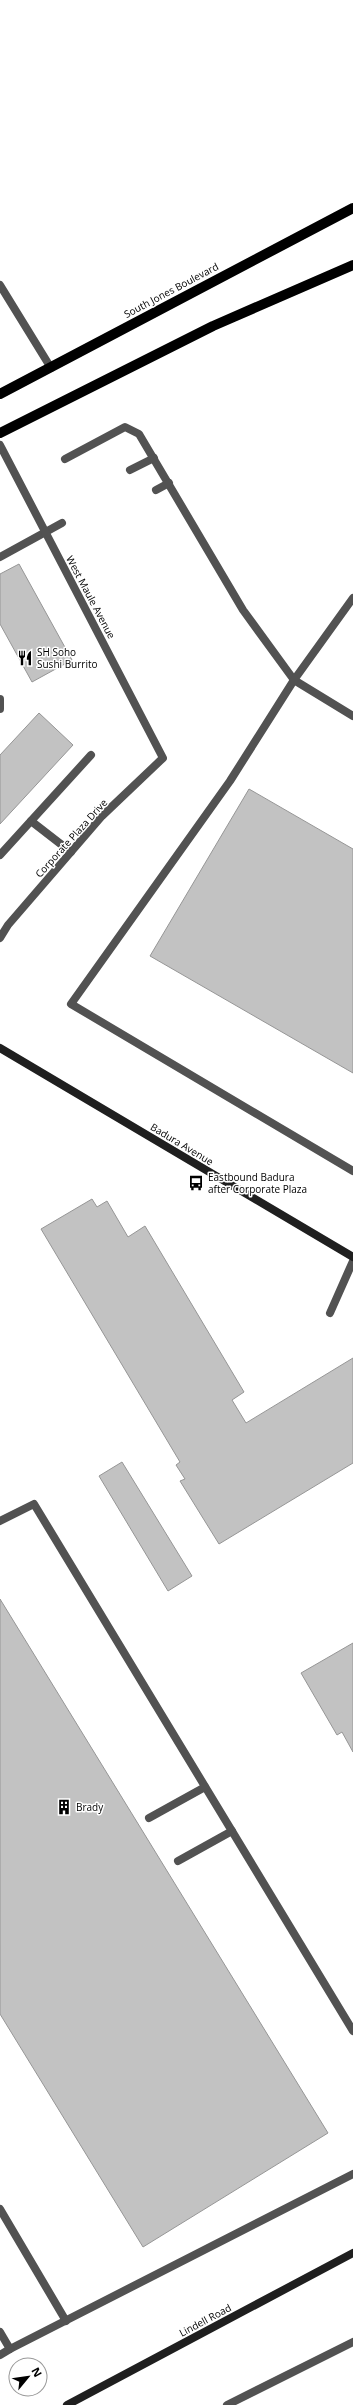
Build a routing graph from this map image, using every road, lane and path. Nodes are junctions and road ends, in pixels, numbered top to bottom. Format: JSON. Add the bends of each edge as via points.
{"nodes":[{"id":1,"x":353,"y":208,"type":"edge"},
{"id":2,"x":353,"y":265,"type":"edge"},
{"id":3,"x":0,"y":284,"type":"edge"},
{"id":4,"x":51,"y":368,"type":"junction"},
{"id":5,"x":0,"y":394,"type":"edge"},
{"id":6,"x":0,"y":433,"type":"edge"},
{"id":7,"x":0,"y":445,"type":"edge"},
{"id":8,"x":154,"y":458,"type":"junction"},
{"id":9,"x":65,"y":459,"type":"dead end"},
{"id":10,"x":130,"y":470,"type":"dead end"},
{"id":11,"x":168,"y":483,"type":"junction"},
{"id":12,"x":156,"y":490,"type":"dead end"},
{"id":13,"x":62,"y":523,"type":"dead end"},
{"id":14,"x":45,"y":532,"type":"junction"},
{"id":15,"x":0,"y":557,"type":"edge"},
{"id":16,"x":353,"y":598,"type":"edge"},
{"id":17,"x":294,"y":680,"type":"junction"},
{"id":18,"x":0,"y":699,"type":"edge"},
{"id":19,"x":0,"y":709,"type":"edge"},
{"id":20,"x":353,"y":716,"type":"edge"},
{"id":21,"x":91,"y":755,"type":"dead end"},
{"id":22,"x":163,"y":758,"type":"joint"},
{"id":23,"x":31,"y":820,"type":"junction"},
{"id":24,"x":70,"y":852,"type":"junction"},
{"id":25,"x":0,"y":855,"type":"edge"},
{"id":26,"x":0,"y":938,"type":"edge"},
{"id":27,"x":0,"y":1048,"type":"edge"},
{"id":28,"x":353,"y":1171,"type":"edge"},
{"id":29,"x":353,"y":1257,"type":"edge"},
{"id":30,"x":353,"y":1261,"type":"edge"},
{"id":31,"x":330,"y":1313,"type":"dead end"},
{"id":32,"x":0,"y":1521,"type":"edge"},
{"id":33,"x":205,"y":1787,"type":"junction"},
{"id":34,"x":149,"y":1818,"type":"dead end"},
{"id":35,"x":232,"y":1831,"type":"junction"},
{"id":36,"x":178,"y":1861,"type":"dead end"},
{"id":37,"x":353,"y":2032,"type":"edge"},
{"id":38,"x":353,"y":2174,"type":"edge"},
{"id":39,"x":0,"y":2210,"type":"edge"},
{"id":40,"x":353,"y":2253,"type":"edge"},
{"id":41,"x":66,"y":2321,"type":"junction"},
{"id":42,"x":0,"y":2332,"type":"edge"},
{"id":43,"x":353,"y":2342,"type":"edge"},
{"id":44,"x":10,"y":2349,"type":"junction"},
{"id":45,"x":0,"y":2355,"type":"edge"},
{"id":46,"x":67,"y":2405,"type":"edge"},
{"id":47,"x":227,"y":2405,"type":"edge"}],
"edges":[{"from":1,"to":4,"type":"main road","name":"South Jones Boulevard"},
{"from":2,"to":6,"type":"main road","via":[[213,326]]},
{"from":3,"to":4,"type":"street"},
{"from":4,"to":5,"type":"main road","name":"South Jones Boulevard"},
{"from":7,"to":14,"type":"street","name":"West Maule Avenue"},
{"from":8,"to":9,"type":"street","via":[[140,434],[125,427]]},
{"from":8,"to":10,"type":"street"},
{"from":8,"to":11,"type":"street"},
{"from":11,"to":12,"type":"street"},
{"from":11,"to":17,"type":"street","via":[[243,610]]},
{"from":13,"to":14,"type":"street"},
{"from":14,"to":15,"type":"street"},
{"from":14,"to":22,"type":"street","name":"West Maule Avenue"},
{"from":16,"to":17,"type":"street"},
{"from":17,"to":20,"type":"street"},
{"from":17,"to":28,"type":"street","via":[[230,781],[71,1004]]},
{"from":18,"to":19,"type":"street"},
{"from":21,"to":23,"type":"street"},
{"from":22,"to":24,"type":"street","name":"Corporate Plaza Drive","via":[[102,816]]},
{"from":23,"to":24,"type":"street"},
{"from":23,"to":25,"type":"street"},
{"from":24,"to":26,"type":"street","name":"Corporate Plaza Drive","via":[[8,925]]},
{"from":27,"to":29,"type":"main road","name":"Badura Avenue"},
{"from":30,"to":31,"type":"street"},
{"from":32,"to":33,"type":"street","via":[[34,1504]]},
{"from":33,"to":34,"type":"street"},
{"from":33,"to":35,"type":"street"},
{"from":35,"to":36,"type":"street"},
{"from":35,"to":37,"type":"street"},
{"from":38,"to":41,"type":"street"},
{"from":39,"to":41,"type":"street"},
{"from":40,"to":46,"type":"main road","name":"Lindell Road"},
{"from":41,"to":44,"type":"street"},
{"from":42,"to":44,"type":"street"},
{"from":43,"to":47,"type":"street"},
{"from":44,"to":45,"type":"street"}]}
